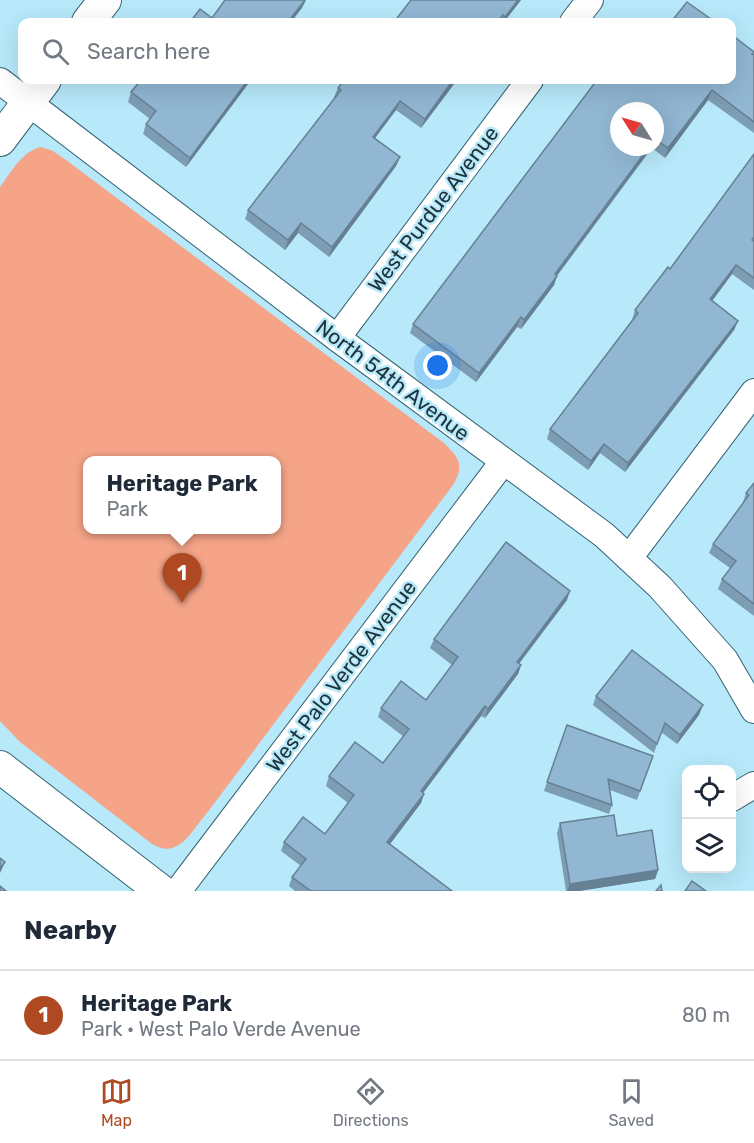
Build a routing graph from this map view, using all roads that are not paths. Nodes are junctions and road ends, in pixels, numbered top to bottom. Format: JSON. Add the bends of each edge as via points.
{"nodes":[{"id":1,"x":105,"y":0,"type":"edge"},
{"id":2,"x":590,"y":0,"type":"edge"},
{"id":3,"x":91,"y":18,"type":"edge"},
{"id":4,"x":576,"y":18,"type":"edge"},
{"id":5,"x":0,"y":81,"type":"edge"},
{"id":6,"x":527,"y":84,"type":"edge"},
{"id":7,"x":37,"y":91,"type":"edge"},
{"id":8,"x":0,"y":140,"type":"edge"},
{"id":9,"x":337,"y":338,"type":"junction"},
{"id":10,"x":754,"y":392,"type":"edge"},
{"id":11,"x":503,"y":462,"type":"junction"},
{"id":12,"x":629,"y":558,"type":"junction"},
{"id":13,"x":754,"y":710,"type":"edge"},
{"id":14,"x":0,"y":767,"type":"edge"},
{"id":15,"x":754,"y":785,"type":"edge"},
{"id":16,"x":736,"y":796,"type":"edge"},
{"id":17,"x":161,"y":891,"type":"edge"},
{"id":18,"x":178,"y":891,"type":"edge"}],
"edges":[{"from":1,"to":3,"type":"street"},
{"from":2,"to":4,"type":"street"},
{"from":5,"to":7,"type":"street","name":"North 54th Avenue"},
{"from":6,"to":9,"type":"street","name":"West Purdue Avenue"},
{"from":7,"to":8,"type":"street"},
{"from":7,"to":9,"type":"street","name":"North 54th Avenue"},
{"from":9,"to":11,"type":"street","name":"North 54th Avenue"},
{"from":10,"to":12,"type":"street"},
{"from":11,"to":12,"type":"street","name":"North 54th Avenue"},
{"from":11,"to":18,"type":"street","name":"West Palo Verde Avenue"},
{"from":12,"to":13,"type":"street","name":"North 54th Avenue","via":[[725,660]]},
{"from":14,"to":17,"type":"street"},
{"from":15,"to":16,"type":"street"}]}
